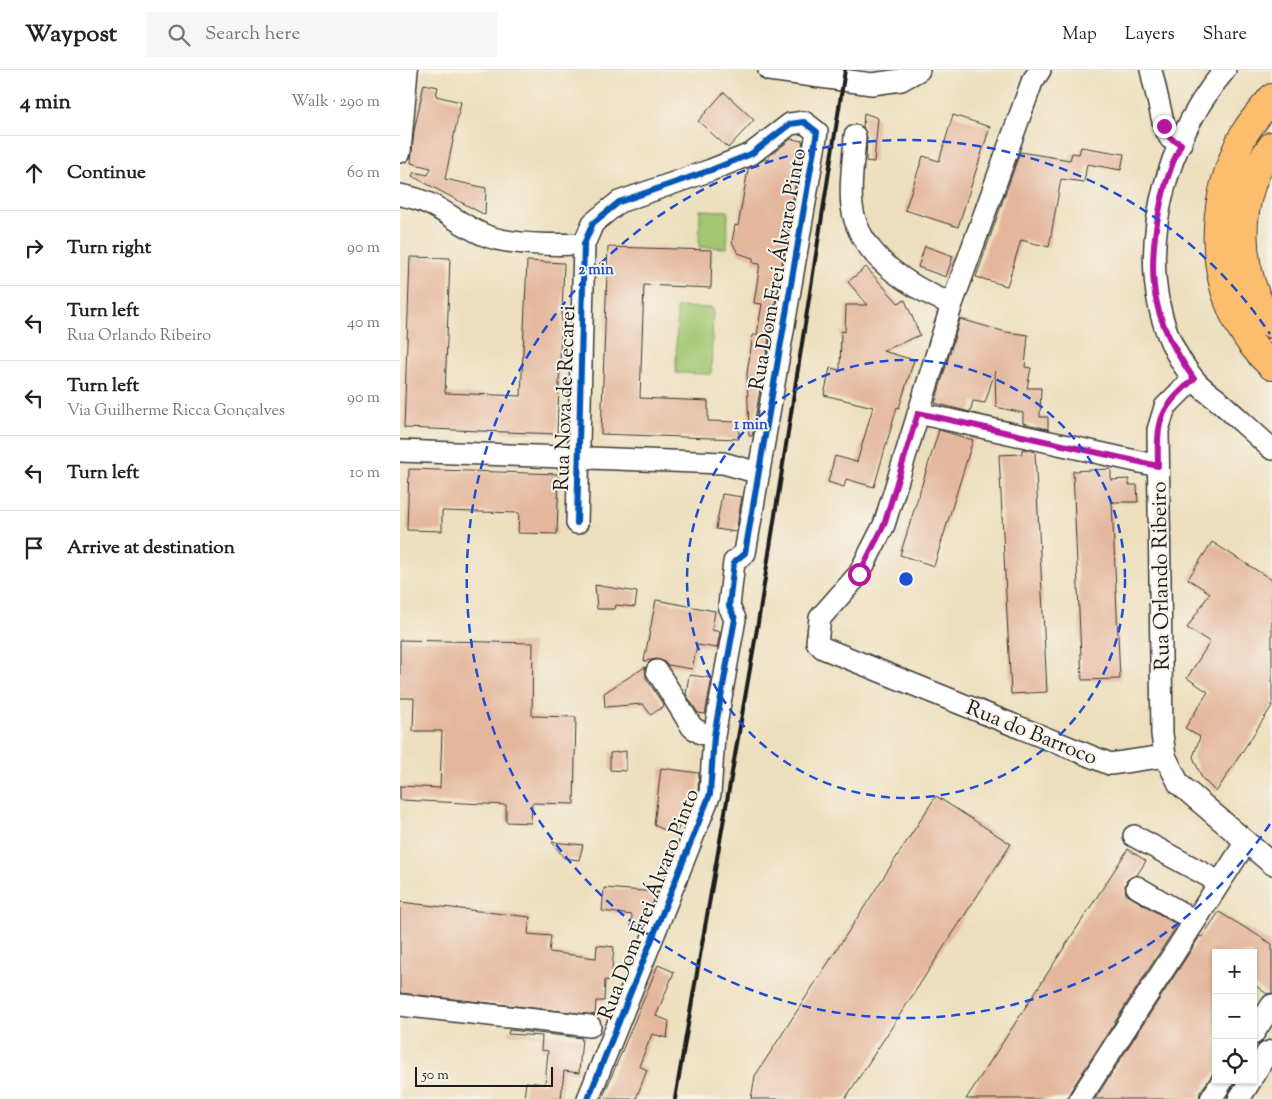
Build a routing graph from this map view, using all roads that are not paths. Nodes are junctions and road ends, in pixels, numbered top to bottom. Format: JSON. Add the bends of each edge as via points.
{"nodes":[{"id":1,"x":407,"y":70,"type":"edge"},
{"id":2,"x":769,"y":70,"type":"edge"},
{"id":3,"x":919,"y":70,"type":"edge"},
{"id":4,"x":1151,"y":70,"type":"edge"},
{"id":5,"x":1225,"y":70,"type":"edge"},
{"id":6,"x":1031,"y":74,"type":"edge"},
{"id":7,"x":1272,"y":98,"type":"edge"},
{"id":8,"x":855,"y":136,"type":"dead end"},
{"id":9,"x":1181,"y":144,"type":"junction"},
{"id":10,"x":1272,"y":146,"type":"edge"},
{"id":11,"x":400,"y":152,"type":"edge"},
{"id":12,"x":400,"y":196,"type":"edge"},
{"id":13,"x":584,"y":244,"type":"junction"},
{"id":14,"x":952,"y":304,"type":"junction"},
{"id":15,"x":1272,"y":324,"type":"edge"},
{"id":16,"x":1272,"y":366,"type":"edge"},
{"id":17,"x":1194,"y":379,"type":"junction"},
{"id":18,"x":918,"y":413,"type":"junction"},
{"id":19,"x":1272,"y":449,"type":"edge"},
{"id":20,"x":400,"y":451,"type":"edge"},
{"id":21,"x":578,"y":458,"type":"junction"},
{"id":22,"x":1158,"y":466,"type":"junction"},
{"id":23,"x":759,"y":473,"type":"junction"},
{"id":24,"x":577,"y":524,"type":"dead end"},
{"id":25,"x":657,"y":670,"type":"dead end"},
{"id":26,"x":714,"y":736,"type":"junction"},
{"id":27,"x":1165,"y":756,"type":"junction"},
{"id":28,"x":1134,"y":836,"type":"dead end"},
{"id":29,"x":1246,"y":842,"type":"junction"},
{"id":30,"x":1272,"y":864,"type":"edge"},
{"id":31,"x":1219,"y":882,"type":"junction"},
{"id":32,"x":1137,"y":887,"type":"dead end"},
{"id":33,"x":1195,"y":921,"type":"junction"},
{"id":34,"x":400,"y":1005,"type":"edge"},
{"id":35,"x":1272,"y":1005,"type":"edge"},
{"id":36,"x":590,"y":1026,"type":"dead end"},
{"id":37,"x":1257,"y":1028,"type":"edge"},
{"id":38,"x":1272,"y":1051,"type":"edge"},
{"id":39,"x":1257,"y":1069,"type":"edge"},
{"id":40,"x":1220,"y":1084,"type":"edge"},
{"id":41,"x":1249,"y":1084,"type":"edge"},
{"id":42,"x":588,"y":1099,"type":"edge"},
{"id":43,"x":1080,"y":1099,"type":"edge"},
{"id":44,"x":1211,"y":1099,"type":"edge"},
{"id":45,"x":1240,"y":1099,"type":"edge"}],
"edges":[{"from":1,"to":11,"type":"street"},
{"from":2,"to":3,"type":"street","via":[[872,84],[901,80]]},
{"from":4,"to":9,"type":"street","via":[[1164,126],[1170,138]]},
{"from":5,"to":9,"type":"street","via":[[1210,89]]},
{"from":6,"to":14,"type":"street"},
{"from":7,"to":16,"type":"highway","via":[[1236,150],[1221,194],[1217,246],[1220,273],[1231,308],[1248,342]]},
{"from":8,"to":14,"type":"street","via":[[852,205],[857,230],[891,270],[928,295]]},
{"from":9,"to":17,"type":"street","via":[[1163,191],[1154,279],[1157,305],[1175,351]]},
{"from":10,"to":15,"type":"highway","via":[[1254,177],[1243,231],[1249,275],[1262,311]]},
{"from":12,"to":13,"type":"street","via":[[436,205],[483,235],[519,242]]},
{"from":13,"to":21,"type":"street","name":"Rua Nova de Recarei"},
{"from":13,"to":23,"type":"street","name":"Rua Dom Frei Álvaro Pinto","via":[[594,223],[618,202],[751,154],[790,124],[804,122],[817,132]]},
{"from":14,"to":18,"type":"street"},
{"from":17,"to":19,"type":"street"},
{"from":17,"to":22,"type":"street","name":"Rua Orlando Ribeiro","via":[[1174,397],[1160,419]]},
{"from":18,"to":22,"type":"street"},
{"from":18,"to":27,"type":"street","name":"Rua do Barroco","via":[[884,525],[859,574],[820,618],[817,642],[823,648],[1110,764]]},
{"from":20,"to":21,"type":"street"},
{"from":21,"to":23,"type":"street","via":[[723,463]]},
{"from":21,"to":24,"type":"street","name":"Rua Nova de Recarei"},
{"from":22,"to":27,"type":"street","name":"Rua Orlando Ribeiro"},
{"from":23,"to":26,"type":"street","name":"Rua Dom Frei Álvaro Pinto","via":[[745,553],[734,562],[729,606],[735,619]]},
{"from":25,"to":26,"type":"street","via":[[692,727]]},
{"from":26,"to":42,"type":"street","name":"Rua Dom Frei Álvaro Pinto","via":[[710,794],[702,818]]},
{"from":27,"to":29,"type":"street","via":[[1179,784]]},
{"from":28,"to":31,"type":"street"},
{"from":29,"to":30,"type":"street"},
{"from":29,"to":31,"type":"street"},
{"from":31,"to":33,"type":"street"},
{"from":32,"to":33,"type":"street"},
{"from":33,"to":43,"type":"street"},
{"from":34,"to":36,"type":"street"},
{"from":35,"to":37,"type":"street"},
{"from":38,"to":39,"type":"street","via":[[1267,1053]]},
{"from":40,"to":44,"type":"street"},
{"from":41,"to":45,"type":"street"}]}
